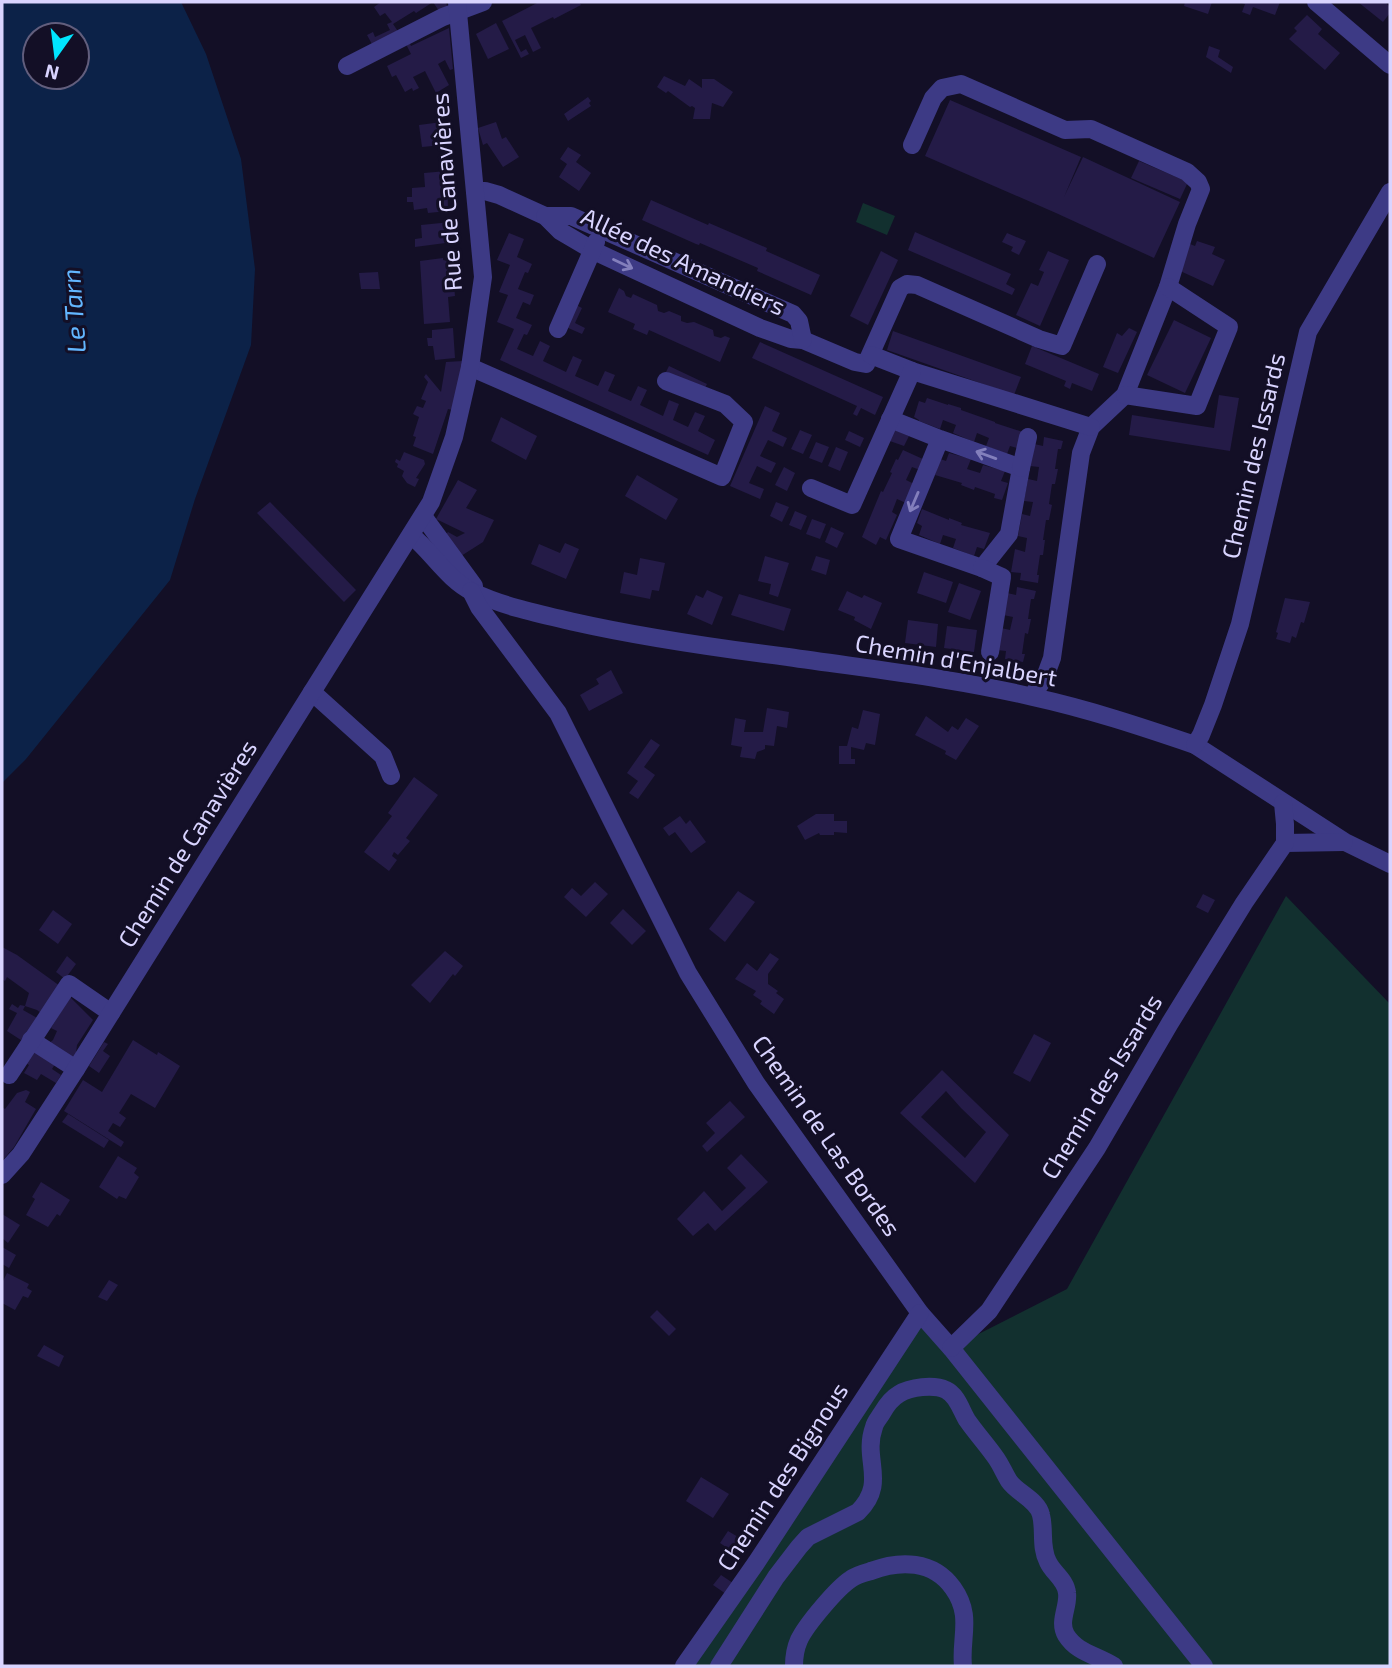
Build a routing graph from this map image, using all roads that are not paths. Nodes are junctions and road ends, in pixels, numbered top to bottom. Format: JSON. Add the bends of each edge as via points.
{"nodes":[{"id":1,"x":483,"y":2,"type":"edge"},
{"id":2,"x":1316,"y":2,"type":"edge"},
{"id":3,"x":457,"y":6,"type":"edge"},
{"id":4,"x":1390,"y":65,"type":"edge"},
{"id":5,"x":347,"y":66,"type":"dead end"},
{"id":6,"x":912,"y":145,"type":"dead end"},
{"id":7,"x":475,"y":191,"type":"junction"},
{"id":8,"x":1390,"y":192,"type":"edge"},
{"id":9,"x":545,"y":216,"type":"junction"},
{"id":10,"x":600,"y":228,"type":"junction"},
{"id":11,"x":594,"y":251,"type":"junction"},
{"id":12,"x":1097,"y":264,"type":"dead end"},
{"id":13,"x":1168,"y":287,"type":"junction"},
{"id":14,"x":558,"y":329,"type":"dead end"},
{"id":15,"x":803,"y":340,"type":"junction"},
{"id":16,"x":871,"y":355,"type":"junction"},
{"id":17,"x":470,"y":367,"type":"junction"},
{"id":18,"x":912,"y":371,"type":"junction"},
{"id":19,"x":666,"y":381,"type":"dead end"},
{"id":20,"x":1125,"y":395,"type":"junction"},
{"id":21,"x":891,"y":419,"type":"junction"},
{"id":22,"x":1091,"y":427,"type":"junction"},
{"id":23,"x":1028,"y":437,"type":"dead end"},
{"id":24,"x":940,"y":439,"type":"junction"},
{"id":25,"x":1021,"y":468,"type":"junction"},
{"id":26,"x":811,"y":488,"type":"dead end"},
{"id":27,"x":423,"y":516,"type":"junction"},
{"id":28,"x":411,"y":535,"type":"junction"},
{"id":29,"x":982,"y":568,"type":"junction"},
{"id":30,"x":476,"y":593,"type":"junction"},
{"id":31,"x":990,"y":652,"type":"dead end"},
{"id":32,"x":312,"y":692,"type":"junction"},
{"id":33,"x":1032,"y":696,"type":"junction"},
{"id":34,"x":1195,"y":745,"type":"junction"},
{"id":35,"x":391,"y":776,"type":"dead end"},
{"id":36,"x":1283,"y":803,"type":"junction"},
{"id":37,"x":1345,"y":842,"type":"junction"},
{"id":38,"x":1285,"y":844,"type":"junction"},
{"id":39,"x":1390,"y":864,"type":"edge"},
{"id":40,"x":111,"y":1013,"type":"junction"},
{"id":41,"x":31,"y":1040,"type":"junction"},
{"id":42,"x":76,"y":1069,"type":"junction"},
{"id":43,"x":9,"y":1074,"type":"dead end"},
{"id":44,"x":2,"y":1175,"type":"edge"},
{"id":45,"x":920,"y":1313,"type":"junction"},
{"id":46,"x":951,"y":1348,"type":"junction"},
{"id":47,"x":684,"y":1666,"type":"edge"},
{"id":48,"x":719,"y":1666,"type":"edge"},
{"id":49,"x":794,"y":1666,"type":"edge"},
{"id":50,"x":963,"y":1666,"type":"edge"},
{"id":51,"x":1114,"y":1666,"type":"edge"},
{"id":52,"x":1204,"y":1666,"type":"edge"}],
"edges":[{"from":1,"to":3,"type":"street"},
{"from":2,"to":4,"type":"street"},
{"from":3,"to":5,"type":"street"},
{"from":3,"to":7,"type":"street","name":"Rue de Canavières"},
{"from":6,"to":13,"type":"street","via":[[933,98],[942,88],[961,84],[1065,130],[1091,129],[1187,172],[1201,189]]},
{"from":7,"to":9,"type":"street","name":"Allée des Amandiers","via":[[499,195]]},
{"from":7,"to":17,"type":"street","name":"Rue de Canavières","via":[[483,277]]},
{"from":8,"to":34,"type":"street","name":"Chemin des Issards","via":[[1308,332],[1240,624]]},
{"from":9,"to":10,"type":"street","via":[[571,216]]},
{"from":9,"to":11,"type":"street","name":"Allée des Amandiers"},
{"from":10,"to":11,"type":"street"},
{"from":10,"to":15,"type":"street","via":[[793,314]]},
{"from":11,"to":14,"type":"street"},
{"from":11,"to":15,"type":"street","name":"Allée des Amandiers","one_way":true,"via":[[760,328]]},
{"from":12,"to":16,"type":"street","via":[[1062,346],[907,284],[900,288]]},
{"from":13,"to":20,"type":"street"},
{"from":13,"to":20,"type":"street","via":[[1228,327],[1220,350],[1197,406]]},
{"from":15,"to":16,"type":"street","name":"Allée des Amandiers","via":[[855,362],[866,363]]},
{"from":16,"to":18,"type":"street","name":"Allée des Amandiers"},
{"from":17,"to":19,"type":"street","via":[[722,477],[744,422],[725,404]]},
{"from":17,"to":27,"type":"street","name":"Rue de Canavières","via":[[454,437]]},
{"from":18,"to":21,"type":"street"},
{"from":18,"to":22,"type":"street","name":"Allée des Amandiers"},
{"from":20,"to":22,"type":"street"},
{"from":21,"to":24,"type":"street"},
{"from":21,"to":26,"type":"street","via":[[852,505]]},
{"from":22,"to":33,"type":"street","via":[[1081,453],[1052,658]]},
{"from":23,"to":25,"type":"street"},
{"from":25,"to":24,"type":"street","one_way":true},
{"from":24,"to":29,"type":"street","one_way":true,"via":[[899,539]]},
{"from":25,"to":29,"type":"street","via":[[1009,534]]},
{"from":27,"to":28,"type":"street","name":"Rue de Canavières"},
{"from":27,"to":30,"type":"street"},
{"from":28,"to":30,"type":"street","name":"Chemin d'Enjalbert"},
{"from":28,"to":32,"type":"street","name":"Chemin de Canavières"},
{"from":29,"to":31,"type":"street","via":[[1002,577]]},
{"from":30,"to":33,"type":"street","name":"Chemin d'Enjalbert","via":[[528,611],[614,631]]},
{"from":30,"to":45,"type":"street","name":"Chemin de Las Bordes","via":[[479,607],[558,713],[688,973],[756,1083]]},
{"from":32,"to":35,"type":"street","via":[[383,756]]},
{"from":32,"to":40,"type":"street","name":"Chemin de Canavières"},
{"from":33,"to":34,"type":"street","name":"Chemin d'Enjalbert"},
{"from":34,"to":36,"type":"street","name":"Chemin d'Enjalbert"},
{"from":36,"to":37,"type":"street","name":"Chemin d'Enjalbert"},
{"from":36,"to":38,"type":"street"},
{"from":37,"to":38,"type":"street"},
{"from":37,"to":39,"type":"street","name":"Chemin d'Enjalbert"},
{"from":38,"to":46,"type":"street","name":"Chemin des Issards","via":[[1223,936],[1097,1148],[989,1311]]},
{"from":40,"to":41,"type":"street","via":[[69,984]]},
{"from":40,"to":42,"type":"street","name":"Chemin de Canavières"},
{"from":41,"to":42,"type":"street"},
{"from":41,"to":43,"type":"street"},
{"from":42,"to":44,"type":"street","name":"Chemin de Canavières"},
{"from":45,"to":46,"type":"street","name":"Chemin de Las Bordes"},
{"from":45,"to":47,"type":"street","name":"Chemin des Bignous"},
{"from":46,"to":52,"type":"street","name":"Chemin de Las Bordes"},
{"from":48,"to":51,"type":"street","via":[[776,1577],[808,1537],[864,1506],[872,1493],[874,1427],[899,1394],[925,1387],[946,1390],[955,1399],[1014,1489],[1041,1513],[1044,1550],[1067,1593],[1064,1631],[1072,1644]]},
{"from":49,"to":50,"type":"street","via":[[800,1637],[831,1596],[852,1578],[906,1563],[932,1570],[953,1589],[966,1619]]}]}
